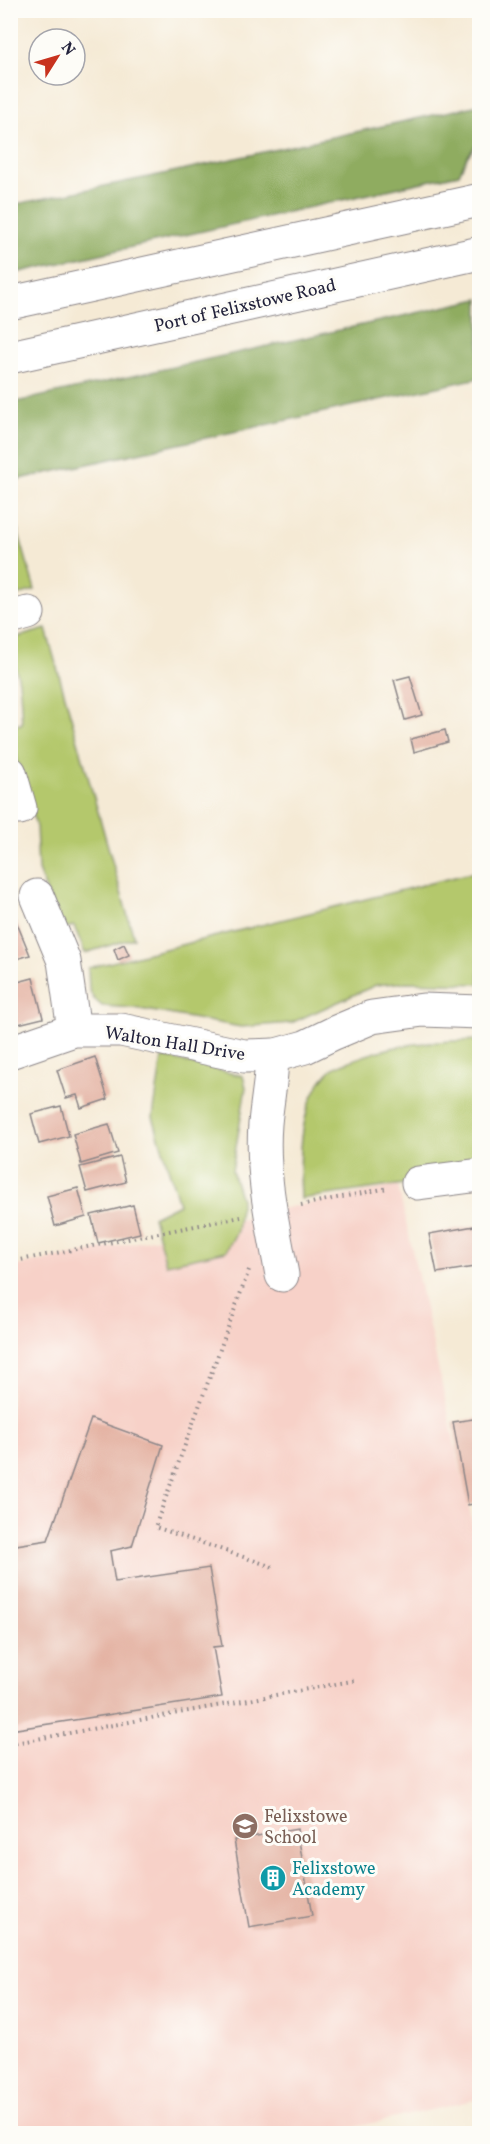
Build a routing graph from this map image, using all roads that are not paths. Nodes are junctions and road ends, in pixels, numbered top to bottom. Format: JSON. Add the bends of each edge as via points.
{"nodes":[{"id":1,"x":480,"y":200,"type":"edge"},
{"id":2,"x":480,"y":253,"type":"edge"},
{"id":3,"x":10,"y":303,"type":"edge"},
{"id":4,"x":10,"y":357,"type":"edge"},
{"id":5,"x":10,"y":773,"type":"edge"},
{"id":6,"x":20,"y":808,"type":"dead end"},
{"id":7,"x":37,"y":896,"type":"dead end"},
{"id":8,"x":480,"y":1011,"type":"edge"},
{"id":9,"x":75,"y":1030,"type":"junction"},
{"id":10,"x":10,"y":1052,"type":"edge"},
{"id":11,"x":272,"y":1055,"type":"junction"},
{"id":12,"x":480,"y":1175,"type":"edge"},
{"id":13,"x":418,"y":1183,"type":"road end"},
{"id":14,"x":282,"y":1275,"type":"dead end"}],
"edges":[{"from":1,"to":3,"type":"main road"},
{"from":2,"to":4,"type":"main road","name":"Port of Felixstowe Road"},
{"from":5,"to":6,"type":"main road"},
{"from":7,"to":9,"type":"main road","via":[[64,961]]},
{"from":8,"to":11,"type":"main road","name":"Walton Hall Drive","via":[[423,1010],[372,1017],[305,1047]]},
{"from":9,"to":10,"type":"main road","name":"Walton Hall Drive"},
{"from":9,"to":11,"type":"main road","name":"Walton Hall Drive","via":[[121,1030],[244,1056]]},
{"from":11,"to":14,"type":"main road","via":[[265,1124],[266,1177]]},
{"from":12,"to":13,"type":"main road"}]}
